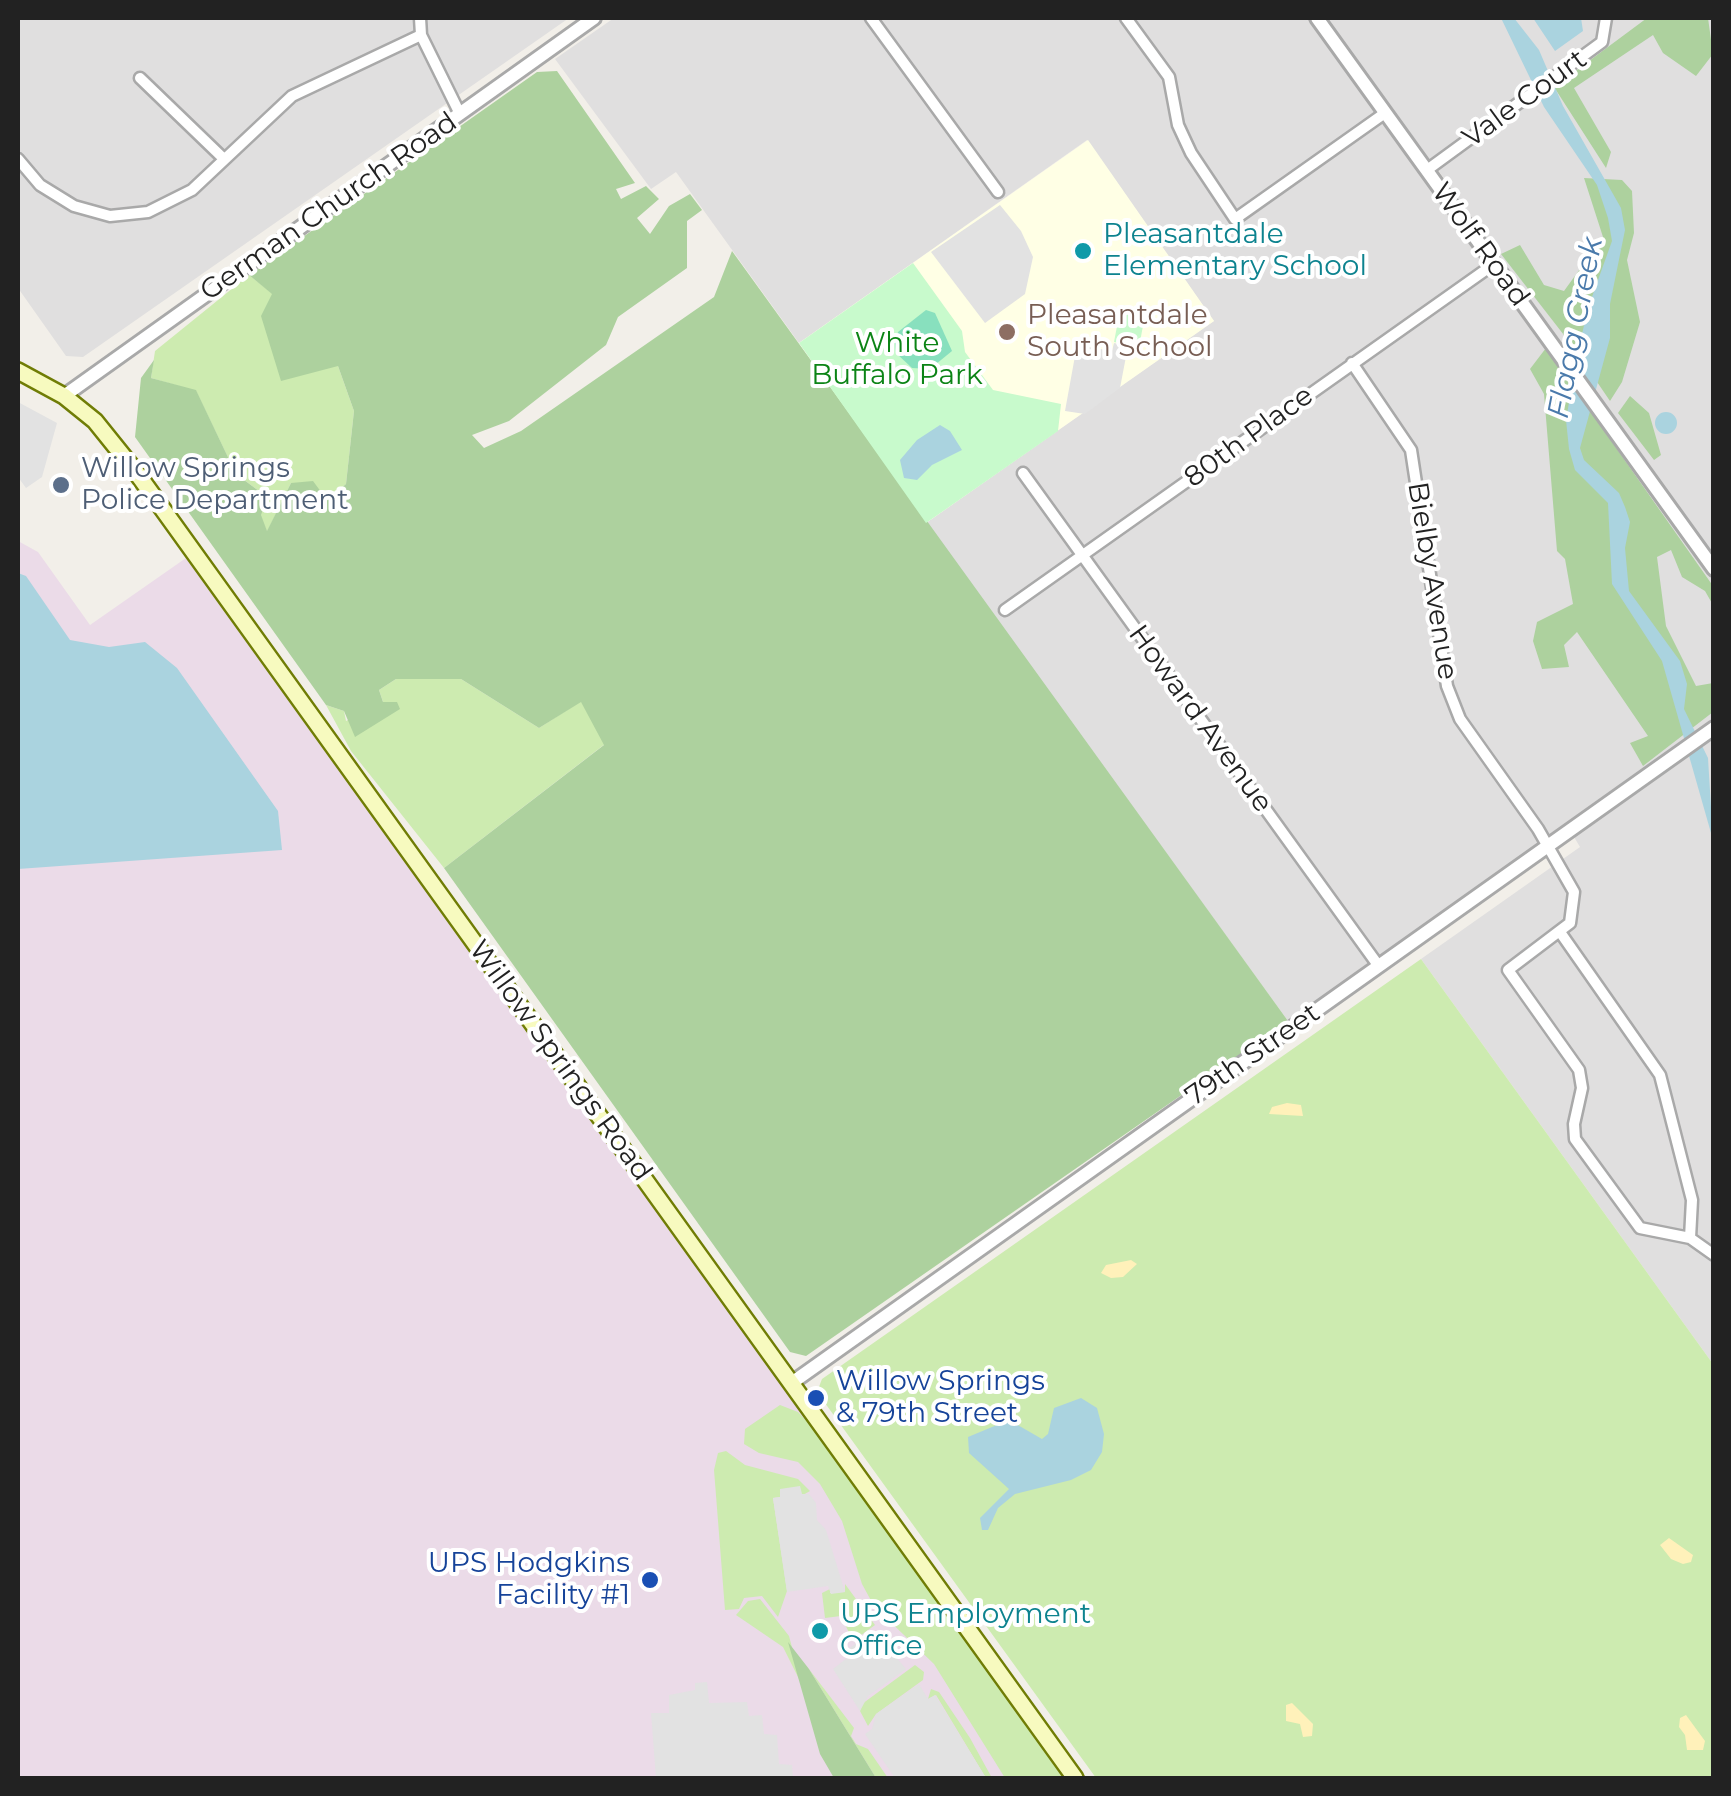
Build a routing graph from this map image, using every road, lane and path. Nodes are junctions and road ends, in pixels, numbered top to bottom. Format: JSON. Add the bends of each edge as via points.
{"nodes":[{"id":1,"x":420,"y":18,"type":"edge"},
{"id":2,"x":594,"y":18,"type":"edge"},
{"id":3,"x":871,"y":18,"type":"edge"},
{"id":4,"x":1126,"y":18,"type":"edge"},
{"id":5,"x":1316,"y":18,"type":"edge"},
{"id":6,"x":1606,"y":18,"type":"edge"},
{"id":7,"x":421,"y":35,"type":"junction"},
{"id":8,"x":140,"y":78,"type":"dead end"},
{"id":9,"x":1385,"y":113,"type":"junction"},
{"id":10,"x":460,"y":114,"type":"junction"},
{"id":11,"x":18,"y":159,"type":"edge"},
{"id":12,"x":224,"y":159,"type":"junction"},
{"id":13,"x":1426,"y":170,"type":"junction"},
{"id":14,"x":998,"y":192,"type":"dead end"},
{"id":15,"x":1494,"y":264,"type":"junction"},
{"id":16,"x":1352,"y":363,"type":"junction"},
{"id":17,"x":18,"y":372,"type":"edge"},
{"id":18,"x":64,"y":396,"type":"junction"},
{"id":19,"x":1022,"y":473,"type":"dead end"},
{"id":20,"x":1082,"y":556,"type":"junction"},
{"id":21,"x":1714,"y":569,"type":"edge"},
{"id":22,"x":1004,"y":610,"type":"dead end"},
{"id":23,"x":1709,"y":732,"type":"edge"},
{"id":24,"x":1550,"y":848,"type":"junction"},
{"id":25,"x":1560,"y":932,"type":"junction"},
{"id":26,"x":1378,"y":965,"type":"junction"},
{"id":27,"x":1690,"y":1238,"type":"junction"},
{"id":28,"x":1714,"y":1255,"type":"edge"},
{"id":29,"x":793,"y":1382,"type":"junction"},
{"id":30,"x":1076,"y":1778,"type":"edge"}],
"edges":[{"from":1,"to":7,"type":"street"},
{"from":2,"to":10,"type":"street","name":"German Church Road"},
{"from":3,"to":14,"type":"street"},
{"from":4,"to":9,"type":"street","via":[[1169,77],[1191,154],[1235,219]]},
{"from":5,"to":9,"type":"street","name":"Wolf Road"},
{"from":6,"to":13,"type":"street","name":"Vale Court","via":[[1602,42]]},
{"from":7,"to":10,"type":"street"},
{"from":7,"to":12,"type":"street","via":[[292,96]]},
{"from":8,"to":12,"type":"street"},
{"from":9,"to":13,"type":"street","name":"Wolf Road"},
{"from":10,"to":18,"type":"street","name":"German Church Road"},
{"from":11,"to":12,"type":"street","via":[[56,198],[110,216],[164,206]]},
{"from":13,"to":15,"type":"street","name":"Wolf Road"},
{"from":15,"to":16,"type":"street","name":"80th Place"},
{"from":15,"to":21,"type":"street","name":"Wolf Road"},
{"from":16,"to":20,"type":"street","name":"80th Place"},
{"from":16,"to":24,"type":"street","name":"Bielby Avenue","via":[[1411,450],[1447,686],[1460,719]]},
{"from":17,"to":18,"type":"main road","name":"Willow Springs Road"},
{"from":18,"to":29,"type":"main road","name":"Willow Springs Road","via":[[95,421],[136,472]]},
{"from":19,"to":20,"type":"street","name":"Howard Avenue"},
{"from":20,"to":22,"type":"street","name":"80th Place"},
{"from":20,"to":26,"type":"street","name":"Howard Avenue"},
{"from":23,"to":24,"type":"street","name":"79th Street"},
{"from":24,"to":25,"type":"street","name":"Bielby Avenue","via":[[1576,903]]},
{"from":24,"to":26,"type":"street","name":"79th Street"},
{"from":25,"to":27,"type":"street","via":[[1660,1074],[1692,1200]]},
{"from":25,"to":27,"type":"street","via":[[1508,970],[1579,1070],[1575,1139],[1640,1228]]},
{"from":26,"to":29,"type":"street","name":"79th Street"},
{"from":27,"to":28,"type":"street"},
{"from":29,"to":30,"type":"main road","name":"Willow Springs Road"}]}
